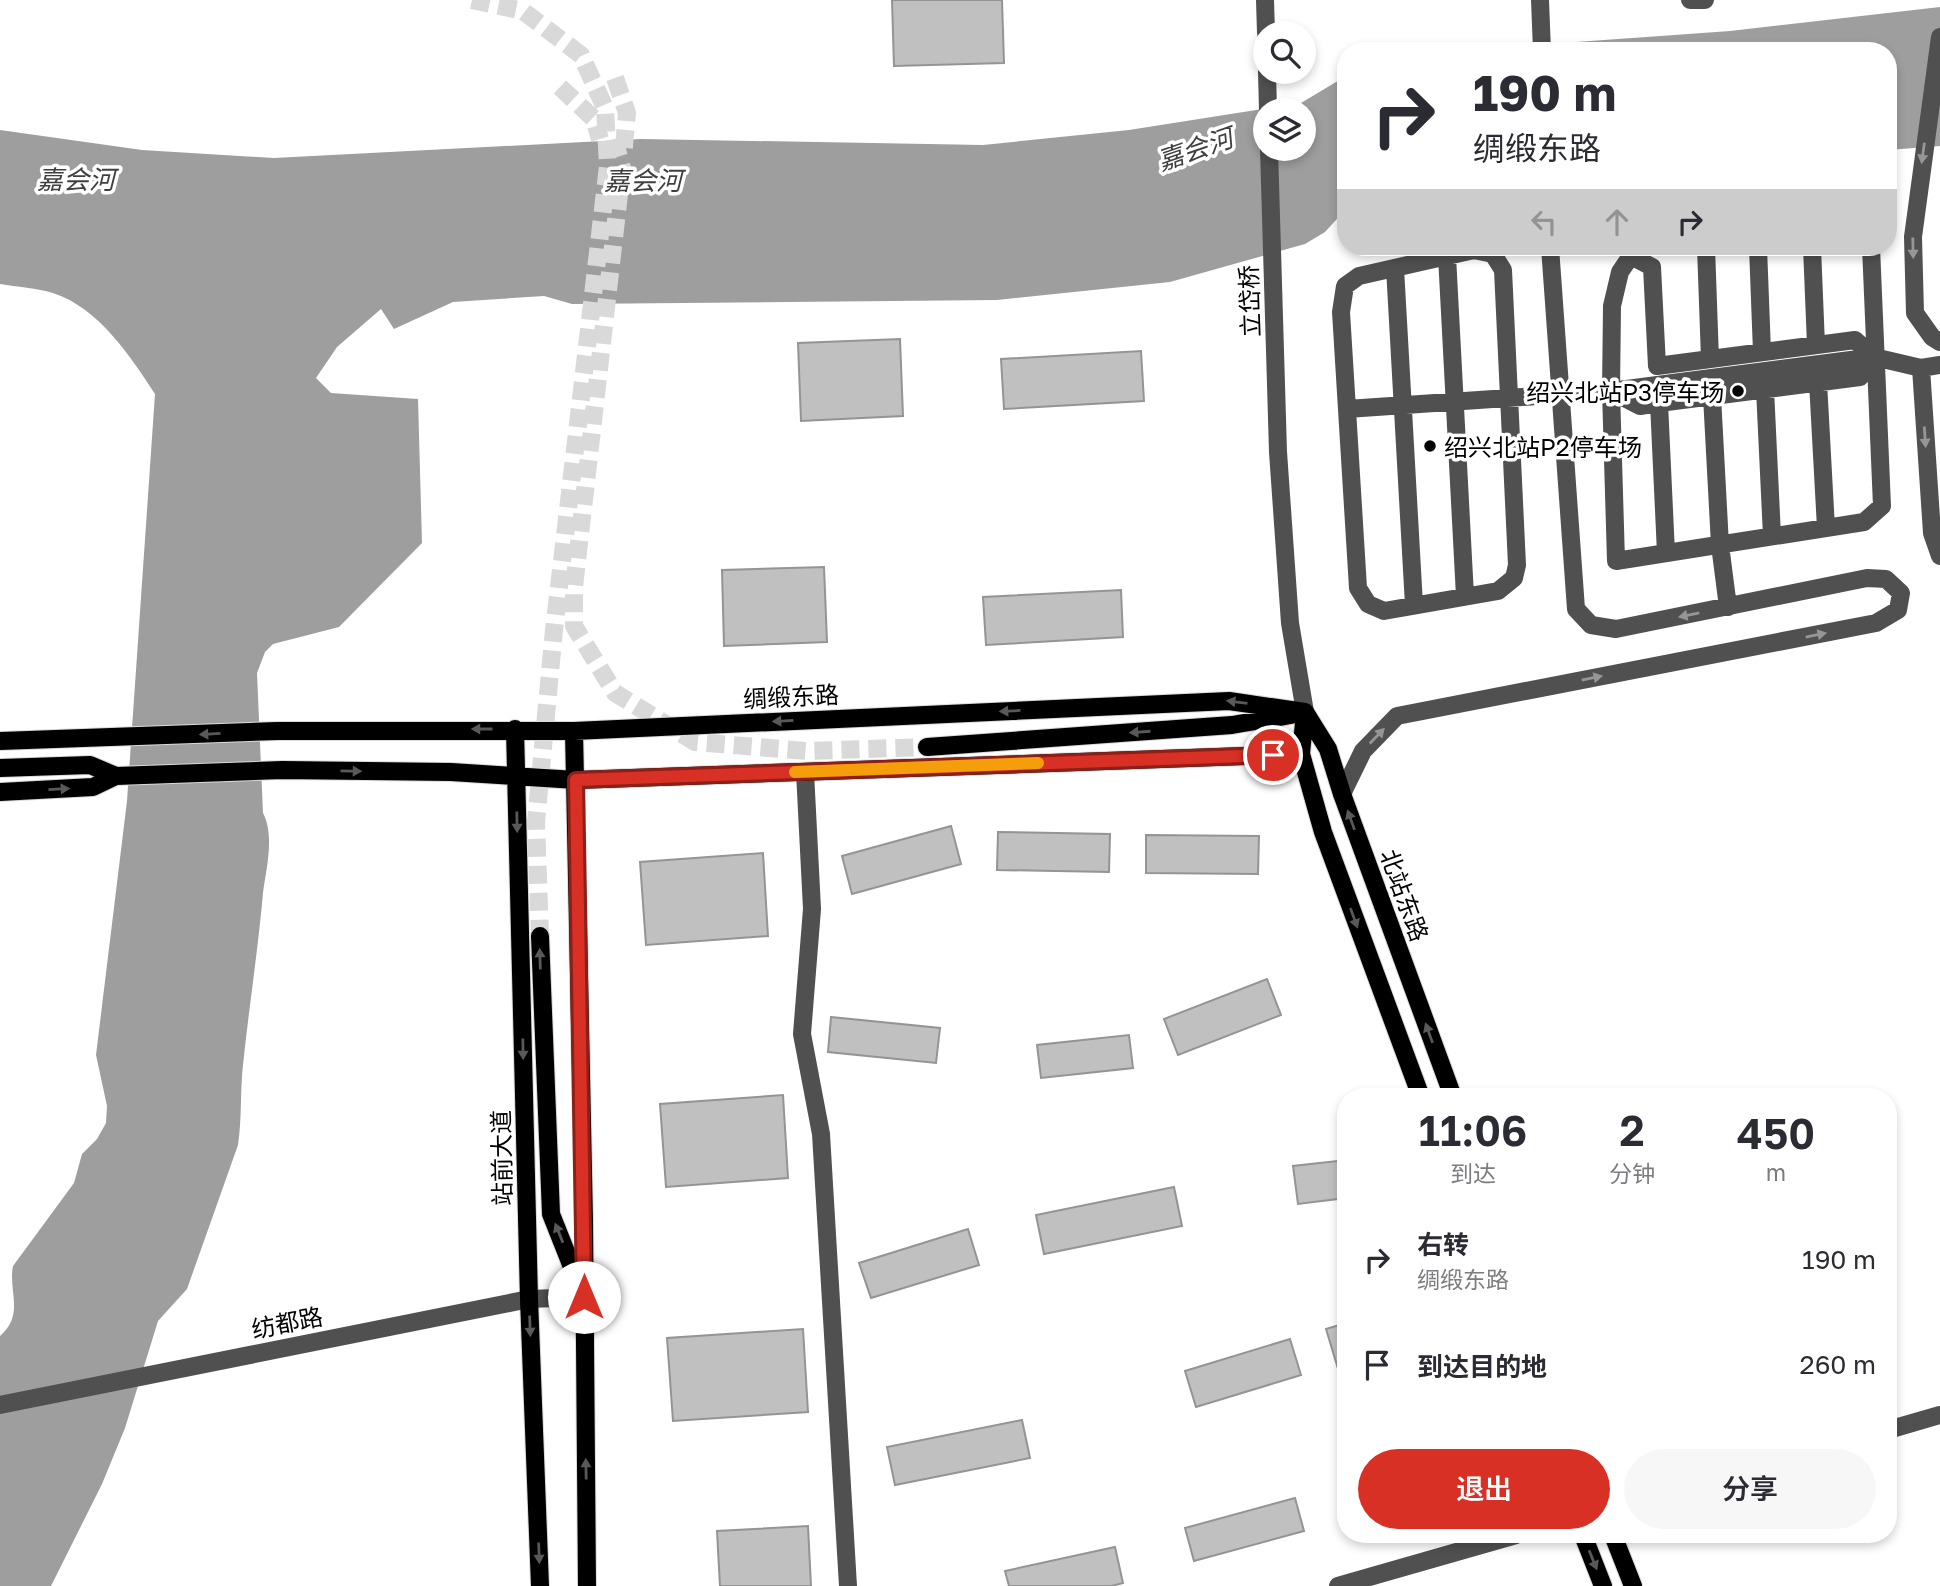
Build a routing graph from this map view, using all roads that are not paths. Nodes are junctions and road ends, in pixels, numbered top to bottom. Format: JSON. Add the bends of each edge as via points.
{"nodes":[{"id":1,"x":1265,"y":0,"type":"edge"},
{"id":2,"x":1540,"y":0,"type":"edge"},
{"id":3,"x":1690,"y":0,"type":"edge"},
{"id":4,"x":1705,"y":0,"type":"edge"},
{"id":5,"x":1266,"y":21,"type":"edge"},
{"id":6,"x":1940,"y":37,"type":"edge"},
{"id":7,"x":1542,"y":42,"type":"edge"},
{"id":8,"x":1269,"y":161,"type":"edge"},
{"id":9,"x":1447,"y":256,"type":"joint"},
{"id":10,"x":1494,"y":256,"type":"edge"},
{"id":11,"x":1551,"y":256,"type":"edge"},
{"id":12,"x":1631,"y":256,"type":"edge"},
{"id":13,"x":1640,"y":256,"type":"edge"},
{"id":14,"x":1706,"y":256,"type":"edge"},
{"id":15,"x":1758,"y":256,"type":"edge"},
{"id":16,"x":1812,"y":256,"type":"edge"},
{"id":17,"x":1871,"y":256,"type":"edge"},
{"id":18,"x":1395,"y":268,"type":"junction"},
{"id":19,"x":1940,"y":342,"type":"edge"},
{"id":20,"x":1816,"y":345,"type":"junction"},
{"id":21,"x":1762,"y":352,"type":"junction"},
{"id":22,"x":1874,"y":357,"type":"junction"},
{"id":23,"x":1710,"y":359,"type":"junction"},
{"id":24,"x":1940,"y":365,"type":"edge"},
{"id":25,"x":1921,"y":369,"type":"junction"},
{"id":26,"x":1818,"y":382,"type":"junction"},
{"id":27,"x":1765,"y":389,"type":"junction"},
{"id":28,"x":1611,"y":391,"type":"junction"},
{"id":29,"x":1561,"y":396,"type":"junction"},
{"id":30,"x":1712,"y":396,"type":"junction"},
{"id":31,"x":1509,"y":400,"type":"junction"},
{"id":32,"x":1455,"y":403,"type":"junction"},
{"id":33,"x":1659,"y":403,"type":"junction"},
{"id":34,"x":1404,"y":406,"type":"junction"},
{"id":35,"x":1347,"y":409,"type":"junction"},
{"id":36,"x":1278,"y":452,"type":"joint"},
{"id":37,"x":1826,"y":528,"type":"junction"},
{"id":38,"x":1772,"y":536,"type":"junction"},
{"id":39,"x":1720,"y":545,"type":"junction"},
{"id":40,"x":1666,"y":553,"type":"junction"},
{"id":41,"x":1940,"y":556,"type":"edge"},
{"id":42,"x":1465,"y":596,"type":"junction"},
{"id":43,"x":1414,"y":606,"type":"junction"},
{"id":44,"x":1728,"y":607,"type":"junction"},
{"id":45,"x":1305,"y":712,"type":"junction"},
{"id":46,"x":515,"y":729,"type":"junction"},
{"id":47,"x":574,"y":731,"type":"junction"},
{"id":48,"x":0,"y":741,"type":"edge"},
{"id":49,"x":927,"y":747,"type":"tunnel mouth"},
{"id":50,"x":1301,"y":754,"type":"junction"},
{"id":51,"x":0,"y":768,"type":"edge"},
{"id":52,"x":805,"y":772,"type":"junction"},
{"id":53,"x":116,"y":776,"type":"junction"},
{"id":54,"x":516,"y":776,"type":"junction"},
{"id":55,"x":576,"y":780,"type":"junction"},
{"id":56,"x":0,"y":792,"type":"edge"},
{"id":57,"x":1342,"y":794,"type":"junction"},
{"id":58,"x":540,"y":936,"type":"tunnel mouth"},
{"id":59,"x":1418,"y":1088,"type":"edge"},
{"id":60,"x":1450,"y":1088,"type":"edge"},
{"id":61,"x":584,"y":1297,"type":"junction"},
{"id":62,"x":529,"y":1298,"type":"junction"},
{"id":63,"x":0,"y":1405,"type":"edge"},
{"id":64,"x":1940,"y":1415,"type":"edge"},
{"id":65,"x":1897,"y":1427,"type":"edge"},
{"id":66,"x":1488,"y":1543,"type":"edge"},
{"id":67,"x":1586,"y":1543,"type":"edge"},
{"id":68,"x":1616,"y":1543,"type":"edge"},
{"id":69,"x":540,"y":1586,"type":"edge"},
{"id":70,"x":587,"y":1586,"type":"edge"},
{"id":71,"x":848,"y":1586,"type":"edge"},
{"id":72,"x":1338,"y":1586,"type":"edge"},
{"id":73,"x":1604,"y":1586,"type":"edge"},
{"id":74,"x":1633,"y":1586,"type":"edge"}],
"edges":[{"from":1,"to":5,"type":"street"},
{"from":2,"to":7,"type":"street"},
{"from":3,"to":4,"type":"street"},
{"from":6,"to":19,"type":"street","one_way":true,"via":[[1913,237],[1915,313]]},
{"from":8,"to":36,"type":"street","name":"立岱桥"},
{"from":9,"to":18,"type":"street"},
{"from":9,"to":32,"type":"street"},
{"from":10,"to":31,"type":"street","via":[[1503,270]]},
{"from":11,"to":29,"type":"street"},
{"from":12,"to":28,"type":"street","via":[[1620,272],[1612,306]]},
{"from":13,"to":23,"type":"street","via":[[1652,267],[1657,366]]},
{"from":14,"to":23,"type":"street"},
{"from":15,"to":21,"type":"street"},
{"from":16,"to":20,"type":"street"},
{"from":17,"to":22,"type":"street"},
{"from":18,"to":34,"type":"street"},
{"from":18,"to":35,"type":"street","via":[[1359,276],[1345,286]]},
{"from":20,"to":21,"type":"street"},
{"from":20,"to":22,"type":"street","via":[[1855,340]]},
{"from":21,"to":23,"type":"street"},
{"from":22,"to":25,"type":"street"},
{"from":22,"to":26,"type":"street","via":[[1860,377]]},
{"from":22,"to":28,"type":"street"},
{"from":22,"to":37,"type":"street","via":[[1882,506],[1864,522]]},
{"from":24,"to":25,"type":"street"},
{"from":25,"to":41,"type":"street","one_way":true,"via":[[1932,533]]},
{"from":26,"to":27,"type":"street"},
{"from":26,"to":37,"type":"street"},
{"from":27,"to":30,"type":"street"},
{"from":27,"to":38,"type":"street"},
{"from":28,"to":29,"type":"street"},
{"from":28,"to":33,"type":"street","via":[[1640,406]]},
{"from":28,"to":40,"type":"street","via":[[1616,561]]},
{"from":29,"to":31,"type":"street"},
{"from":44,"to":29,"type":"street","one_way":true,"via":[[1616,629],[1591,625],[1576,609]]},
{"from":30,"to":33,"type":"street"},
{"from":30,"to":39,"type":"street"},
{"from":31,"to":32,"type":"street"},
{"from":31,"to":42,"type":"street","via":[[1517,565],[1514,578],[1498,591]]},
{"from":32,"to":34,"type":"street"},
{"from":32,"to":42,"type":"street"},
{"from":33,"to":40,"type":"street"},
{"from":34,"to":35,"type":"street"},
{"from":34,"to":43,"type":"street"},
{"from":35,"to":43,"type":"street","via":[[1358,588],[1368,604],[1384,611]]},
{"from":36,"to":45,"type":"street","name":"北站东路","via":[[1290,622]]},
{"from":37,"to":38,"type":"street"},
{"from":38,"to":39,"type":"street"},
{"from":39,"to":40,"type":"street"},
{"from":39,"to":44,"type":"street"},
{"from":42,"to":43,"type":"street"},
{"from":57,"to":44,"type":"street","one_way":true,"via":[[1363,751],[1397,716],[1876,623],[1898,610],[1901,593],[1886,579],[1867,578]]},
{"from":45,"to":47,"type":"main road","name":"绸缎东路","one_way":true,"via":[[1229,701]]},
{"from":45,"to":49,"type":"main road","one_way":true,"via":[[1232,725]]},
{"from":45,"to":50,"type":"main road","name":"北站东路"},
{"from":45,"to":57,"type":"main road","name":"北站东路","via":[[1328,749]]},
{"from":46,"to":47,"type":"main road","name":"绸缎东路"},
{"from":46,"to":48,"type":"main road","name":"绸缎东路","one_way":true,"via":[[278,731]]},
{"from":46,"to":54,"type":"main road","name":"站前大道"},
{"from":47,"to":55,"type":"main road"},
{"from":50,"to":52,"type":"main road"},
{"from":50,"to":59,"type":"main road","name":"北站东路","one_way":true,"via":[[1323,832]]},
{"from":51,"to":53,"type":"main road","via":[[90,765]]},
{"from":52,"to":55,"type":"main road"},
{"from":52,"to":71,"type":"street","via":[[812,909],[802,1034],[821,1134]]},
{"from":53,"to":54,"type":"main road","one_way":true,"via":[[282,770]]},
{"from":56,"to":53,"type":"main road","one_way":true,"via":[[93,787]]},
{"from":54,"to":55,"type":"main road"},
{"from":54,"to":62,"type":"main road","name":"站前大道","one_way":true},
{"from":55,"to":61,"type":"main road"},
{"from":60,"to":57,"type":"main road","name":"北站东路","one_way":true},
{"from":61,"to":58,"type":"main road","one_way":true,"via":[[551,1213]]},
{"from":61,"to":62,"type":"street","name":"纺都路"},
{"from":70,"to":61,"type":"main road","one_way":true},
{"from":62,"to":63,"type":"street","name":"纺都路"},
{"from":62,"to":69,"type":"main road","name":"站前大道","one_way":true},
{"from":64,"to":65,"type":"street"},
{"from":66,"to":72,"type":"street"},
{"from":67,"to":73,"type":"main road","one_way":true},
{"from":68,"to":74,"type":"main road"}]}
